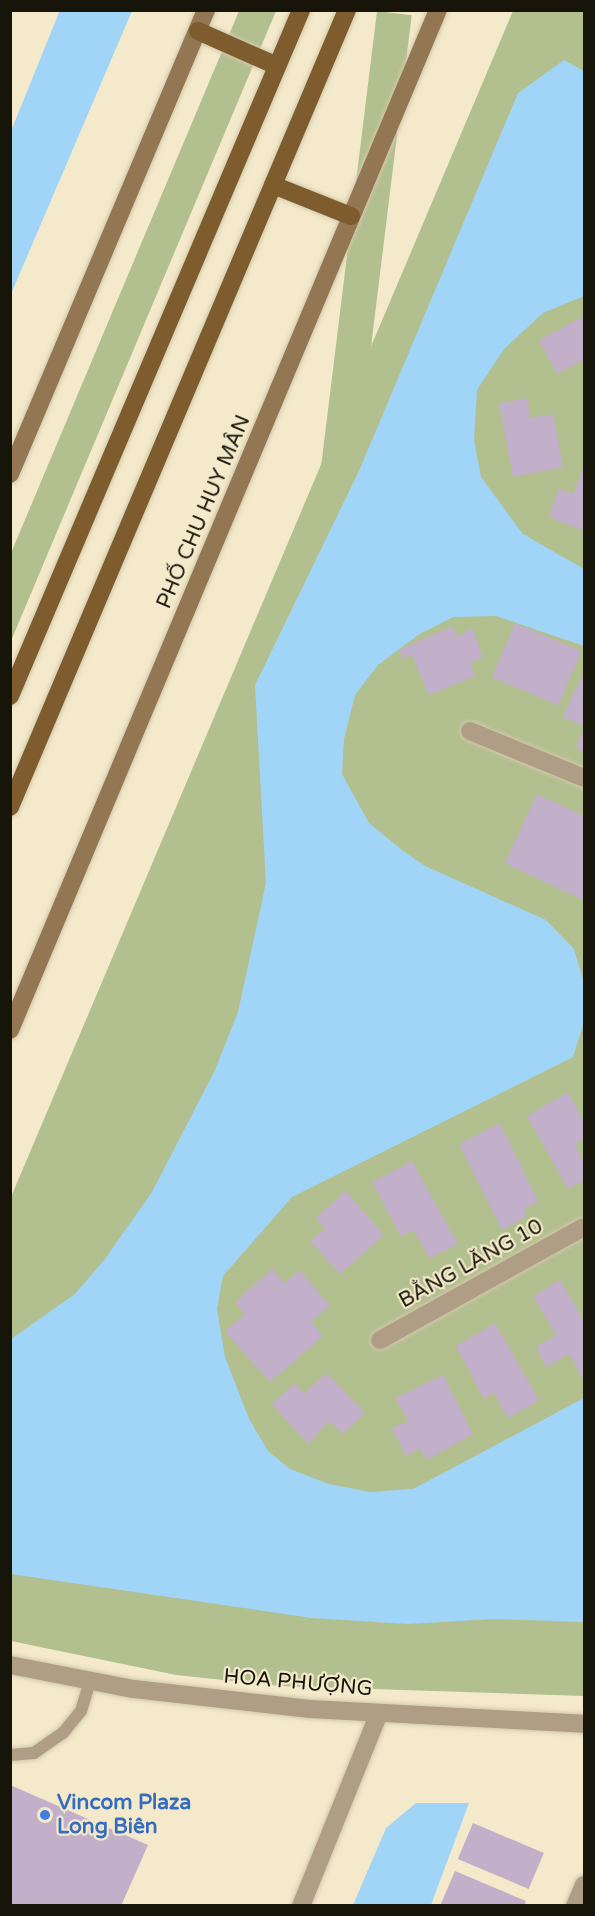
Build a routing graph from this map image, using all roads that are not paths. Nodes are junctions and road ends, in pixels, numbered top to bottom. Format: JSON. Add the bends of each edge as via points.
{"nodes":[{"id":1,"x":206,"y":10,"type":"edge"},
{"id":2,"x":301,"y":10,"type":"edge"},
{"id":3,"x":348,"y":10,"type":"edge"},
{"id":4,"x":438,"y":10,"type":"edge"},
{"id":5,"x":198,"y":31,"type":"junction"},
{"id":6,"x":277,"y":66,"type":"junction"},
{"id":7,"x":273,"y":185,"type":"junction"},
{"id":8,"x":351,"y":216,"type":"junction"},
{"id":9,"x":10,"y":474,"type":"edge"},
{"id":10,"x":10,"y":696,"type":"edge"},
{"id":11,"x":470,"y":731,"type":"dead end"},
{"id":12,"x":585,"y":778,"type":"edge"},
{"id":13,"x":10,"y":807,"type":"edge"},
{"id":14,"x":10,"y":1030,"type":"edge"},
{"id":15,"x":585,"y":1227,"type":"edge"},
{"id":16,"x":380,"y":1340,"type":"dead end"},
{"id":17,"x":10,"y":1665,"type":"edge"},
{"id":18,"x":90,"y":1682,"type":"junction"},
{"id":19,"x":379,"y":1713,"type":"junction"},
{"id":20,"x":585,"y":1724,"type":"edge"},
{"id":21,"x":10,"y":1755,"type":"edge"},
{"id":22,"x":585,"y":1885,"type":"edge"},
{"id":23,"x":301,"y":1905,"type":"edge"},
{"id":24,"x":575,"y":1905,"type":"edge"}],
"edges":[{"from":1,"to":5,"type":"main road"},
{"from":2,"to":6,"type":"main road"},
{"from":3,"to":7,"type":"main road"},
{"from":4,"to":8,"type":"main road","name":"PHỐ CHU HUY MÂN"},
{"from":5,"to":6,"type":"main road"},
{"from":5,"to":9,"type":"main road"},
{"from":6,"to":10,"type":"main road"},
{"from":7,"to":8,"type":"main road"},
{"from":7,"to":13,"type":"main road"},
{"from":8,"to":14,"type":"main road","name":"PHỐ CHU HUY MÂN"},
{"from":11,"to":12,"type":"street"},
{"from":15,"to":16,"type":"street","name":"BẰNG LĂNG 10"},
{"from":17,"to":18,"type":"street","name":"HOA PHƯỢNG"},
{"from":18,"to":19,"type":"street","name":"HOA PHƯỢNG"},
{"from":18,"to":21,"type":"lane","via":[[81,1712],[63,1733],[34,1753]]},
{"from":19,"to":20,"type":"street","name":"HOA PHƯỢNG"},
{"from":19,"to":23,"type":"street"},
{"from":22,"to":24,"type":"street"}]}
